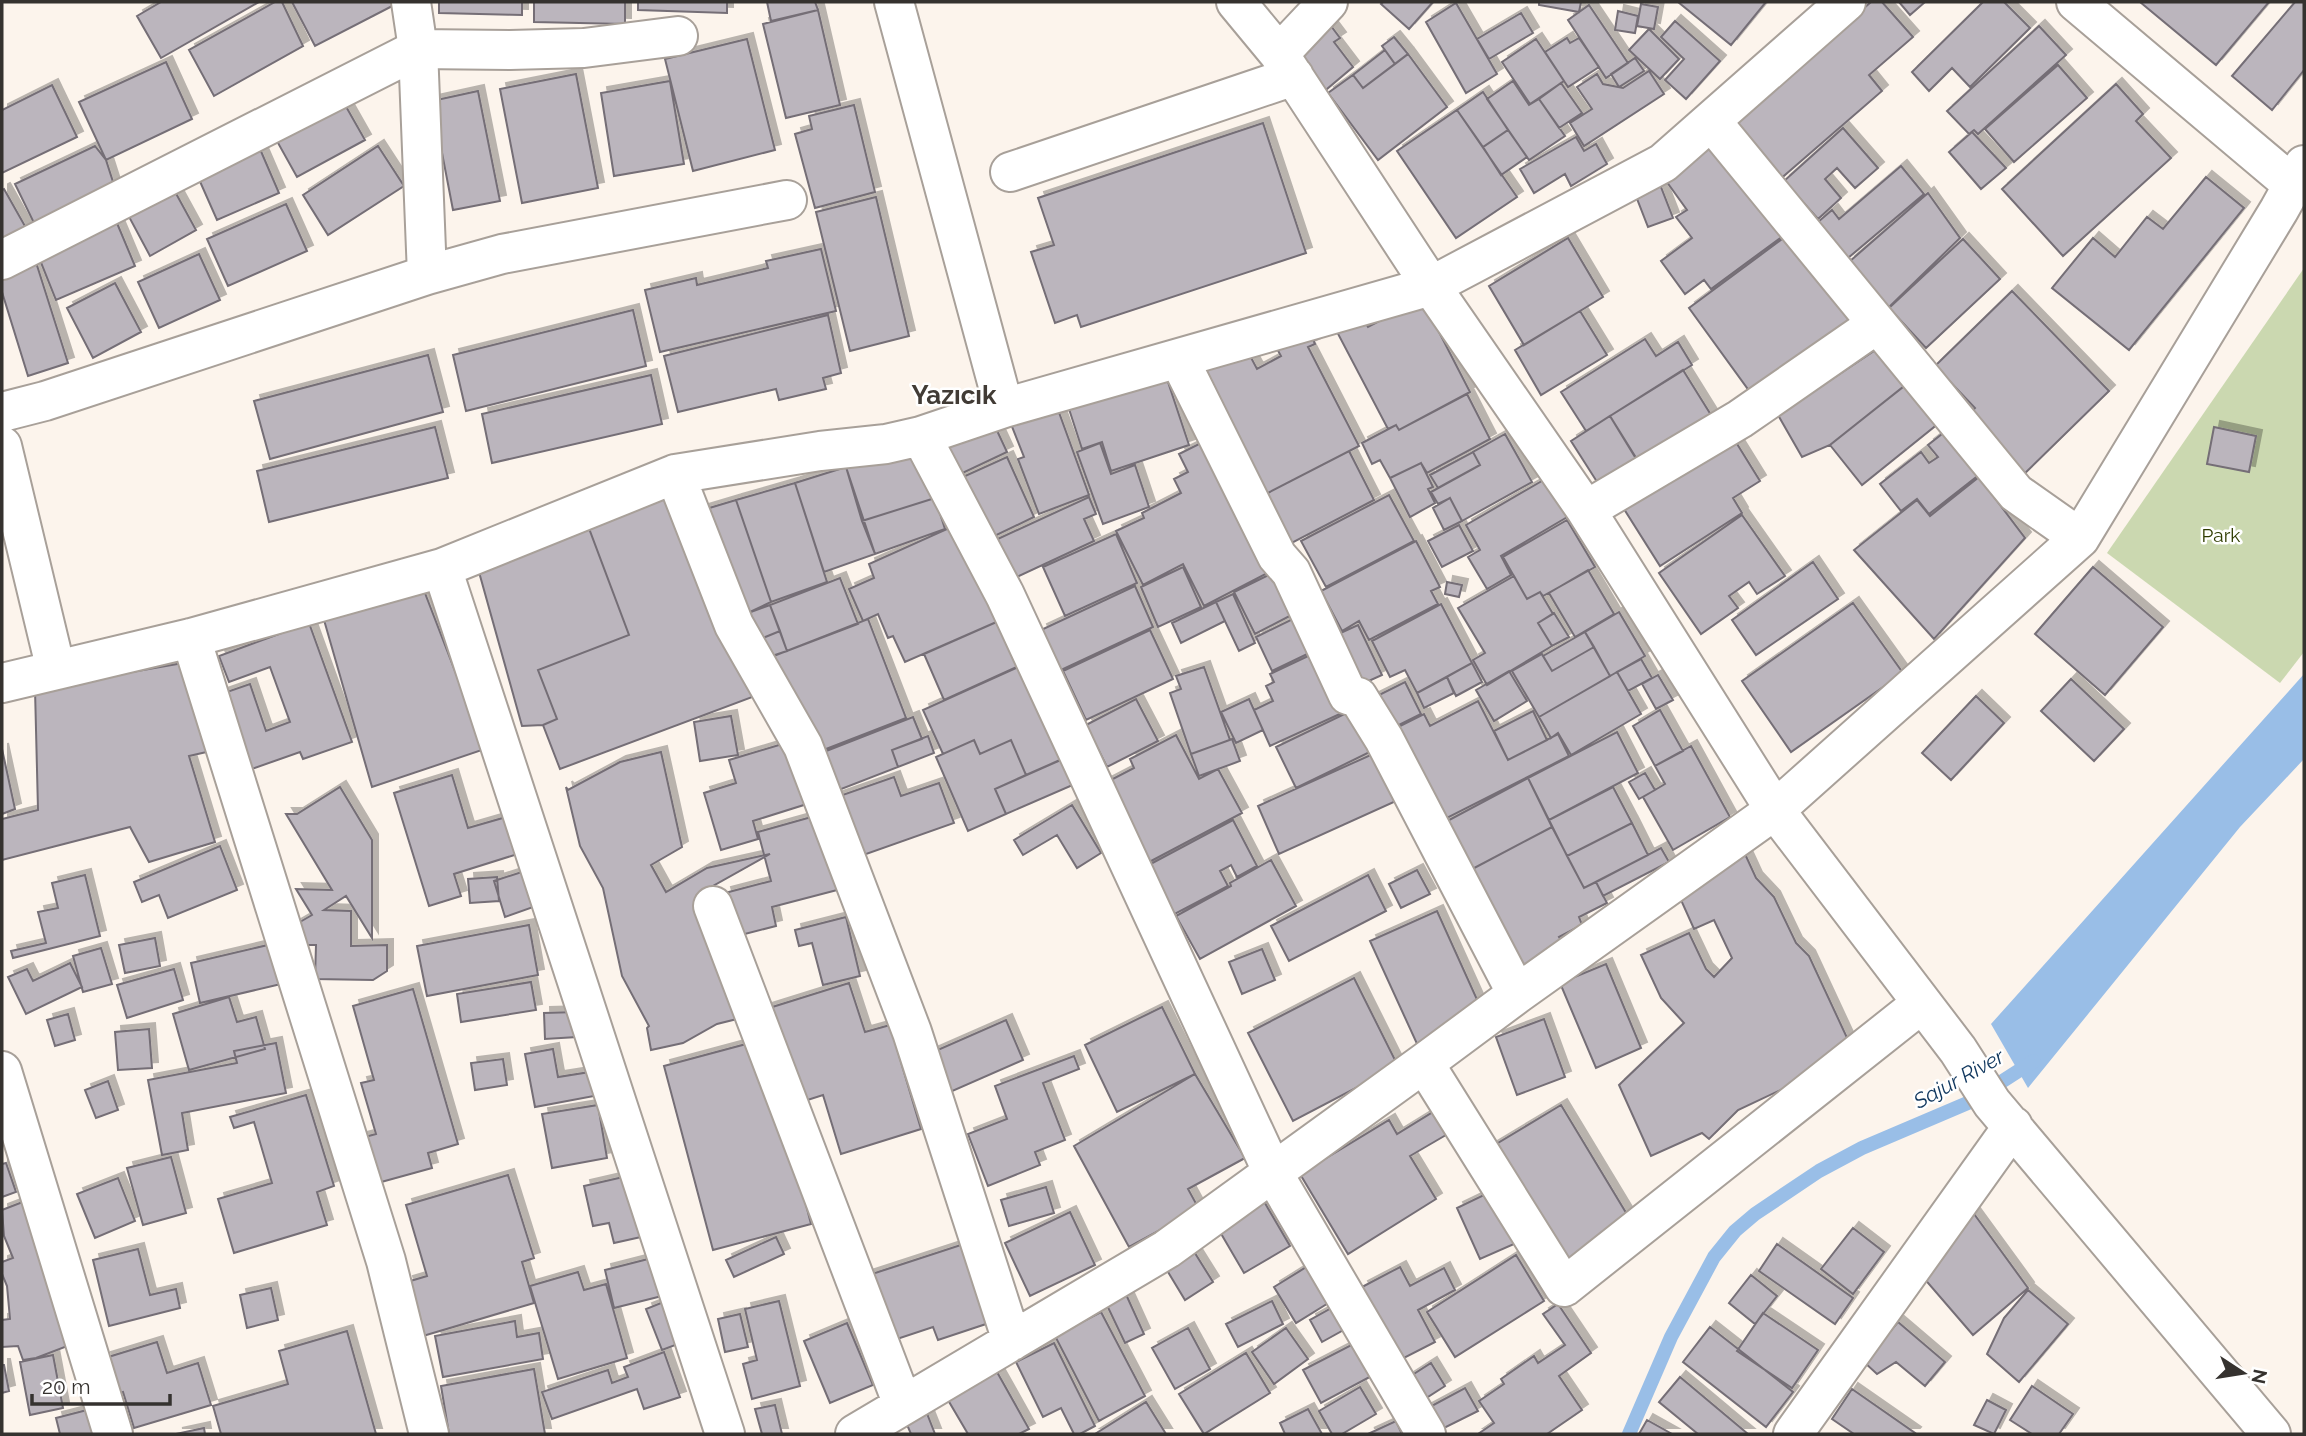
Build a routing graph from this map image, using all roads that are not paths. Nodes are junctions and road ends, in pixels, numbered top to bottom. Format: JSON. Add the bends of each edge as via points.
{"nodes":[{"id":1,"x":411,"y":2,"type":"edge"},
{"id":2,"x":894,"y":2,"type":"edge"},
{"id":3,"x":1236,"y":2,"type":"edge"},
{"id":4,"x":1328,"y":2,"type":"edge"},
{"id":5,"x":1846,"y":2,"type":"edge"},
{"id":6,"x":2076,"y":2,"type":"edge"},
{"id":7,"x":678,"y":36,"type":"dead end"},
{"id":8,"x":418,"y":49,"type":"junction"},
{"id":9,"x":1286,"y":65,"type":"junction"},
{"id":10,"x":1712,"y":122,"type":"junction"},
{"id":11,"x":1010,"y":172,"type":"dead end"},
{"id":12,"x":2301,"y":176,"type":"edge"},
{"id":13,"x":787,"y":200,"type":"dead end"},
{"id":14,"x":2,"y":260,"type":"edge"},
{"id":15,"x":427,"y":275,"type":"junction"},
{"id":16,"x":1431,"y":286,"type":"junction"},
{"id":17,"x":1877,"y":324,"type":"junction"},
{"id":18,"x":1179,"y":359,"type":"junction"},
{"id":19,"x":1004,"y":408,"type":"junction"},
{"id":20,"x":2,"y":412,"type":"edge"},
{"id":21,"x":921,"y":436,"type":"junction"},
{"id":22,"x":2,"y":446,"type":"edge"},
{"id":23,"x":674,"y":474,"type":"junction"},
{"id":24,"x":1586,"y":510,"type":"junction"},
{"id":25,"x":2080,"y":538,"type":"junction"},
{"id":26,"x":442,"y":568,"type":"junction"},
{"id":27,"x":191,"y":638,"type":"junction"},
{"id":28,"x":56,"y":670,"type":"junction"},
{"id":29,"x":2,"y":683,"type":"edge"},
{"id":30,"x":1775,"y":810,"type":"junction"},
{"id":31,"x":713,"y":906,"type":"dead end"},
{"id":32,"x":1517,"y":994,"type":"junction"},
{"id":33,"x":1921,"y":1004,"type":"junction"},
{"id":34,"x":1424,"y":1063,"type":"junction"},
{"id":35,"x":2,"y":1071,"type":"edge"},
{"id":36,"x":2002,"y":1114,"type":"junction"},
{"id":37,"x":1273,"y":1173,"type":"junction"},
{"id":38,"x":1013,"y":1341,"type":"junction"},
{"id":39,"x":903,"y":1405,"type":"junction"},
{"id":40,"x":113,"y":1434,"type":"edge"},
{"id":41,"x":429,"y":1434,"type":"edge"},
{"id":42,"x":724,"y":1434,"type":"edge"},
{"id":43,"x":855,"y":1434,"type":"edge"},
{"id":44,"x":1426,"y":1434,"type":"edge"},
{"id":45,"x":1793,"y":1434,"type":"edge"},
{"id":46,"x":2271,"y":1434,"type":"edge"}],
"edges":[{"from":1,"to":8,"type":"street"},
{"from":2,"to":19,"type":"street"},
{"from":3,"to":9,"type":"street"},
{"from":4,"to":9,"type":"street"},
{"from":5,"to":10,"type":"street"},
{"from":6,"to":12,"type":"street"},
{"from":7,"to":8,"type":"street","via":[[584,48]]},
{"from":8,"to":14,"type":"street"},
{"from":8,"to":15,"type":"street"},
{"from":9,"to":11,"type":"street"},
{"from":9,"to":16,"type":"street"},
{"from":10,"to":16,"type":"street","via":[[1663,163]]},
{"from":10,"to":17,"type":"street"},
{"from":12,"to":25,"type":"street"},
{"from":13,"to":15,"type":"street","via":[[502,254]]},
{"from":15,"to":20,"type":"street"},
{"from":16,"to":18,"type":"street"},
{"from":16,"to":24,"type":"street"},
{"from":17,"to":24,"type":"street","via":[[1740,419]]},
{"from":17,"to":25,"type":"street","via":[[2016,493]]},
{"from":18,"to":19,"type":"street"},
{"from":18,"to":32,"type":"street","via":[[1277,556],[1291,572],[1348,695],[1358,697],[1384,739]]},
{"from":19,"to":21,"type":"street"},
{"from":21,"to":23,"type":"street"},
{"from":21,"to":37,"type":"street","via":[[1004,595]]},
{"from":22,"to":28,"type":"street"},
{"from":23,"to":26,"type":"street"},
{"from":23,"to":38,"type":"street","via":[[734,625],[803,746],[912,1032]]},
{"from":24,"to":30,"type":"street"},
{"from":25,"to":30,"type":"street"},
{"from":26,"to":27,"type":"street"},
{"from":26,"to":42,"type":"street"},
{"from":27,"to":28,"type":"street"},
{"from":27,"to":41,"type":"street","via":[[386,1261]]},
{"from":28,"to":29,"type":"street"},
{"from":30,"to":32,"type":"street"},
{"from":30,"to":33,"type":"street"},
{"from":31,"to":39,"type":"street"},
{"from":32,"to":34,"type":"street"},
{"from":33,"to":34,"type":"street","via":[[1564,1287]]},
{"from":33,"to":36,"type":"street"},
{"from":34,"to":37,"type":"street"},
{"from":35,"to":40,"type":"street"},
{"from":36,"to":45,"type":"street"},
{"from":36,"to":46,"type":"street"},
{"from":37,"to":38,"type":"street","via":[[1167,1249]]},
{"from":37,"to":44,"type":"street"},
{"from":38,"to":39,"type":"street"},
{"from":39,"to":43,"type":"street"}]}
